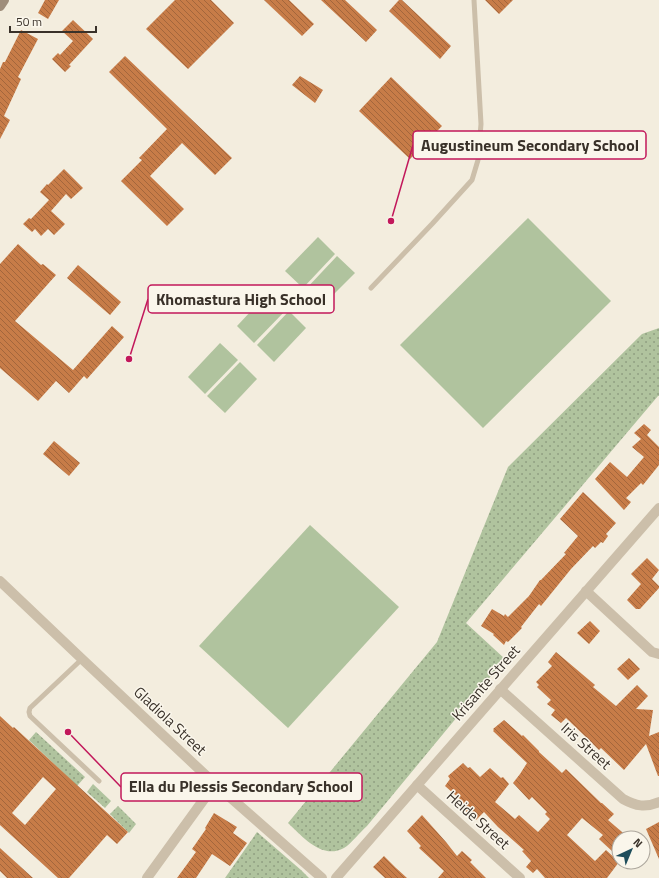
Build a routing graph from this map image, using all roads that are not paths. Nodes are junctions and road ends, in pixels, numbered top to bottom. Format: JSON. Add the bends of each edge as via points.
{"nodes":[{"id":1,"x":4,"y":0,"type":"edge"},
{"id":2,"x":474,"y":0,"type":"edge"},
{"id":3,"x":0,"y":6,"type":"edge"},
{"id":4,"x":371,"y":288,"type":"dead end"},
{"id":5,"x":659,"y":508,"type":"edge"},
{"id":6,"x":0,"y":581,"type":"edge"},
{"id":7,"x":586,"y":591,"type":"junction"},
{"id":8,"x":659,"y":654,"type":"edge"},
{"id":9,"x":82,"y":659,"type":"junction"},
{"id":10,"x":500,"y":689,"type":"junction"},
{"id":11,"x":99,"y":780,"type":"dead end"},
{"id":12,"x":215,"y":784,"type":"junction"},
{"id":13,"x":417,"y":785,"type":"junction"},
{"id":14,"x":659,"y":802,"type":"edge"},
{"id":15,"x":147,"y":878,"type":"edge"},
{"id":16,"x":322,"y":878,"type":"edge"},
{"id":17,"x":336,"y":878,"type":"edge"},
{"id":18,"x":520,"y":878,"type":"edge"}],
"edges":[{"from":1,"to":3,"type":"street"},
{"from":2,"to":4,"type":"lane","via":[[480,124],[478,160],[472,180]]},
{"from":5,"to":7,"type":"street","name":"Krisante Street"},
{"from":6,"to":9,"type":"street","name":"Gladiola Street"},
{"from":7,"to":8,"type":"street","via":[[652,652]]},
{"from":7,"to":10,"type":"street","name":"Krisante Street"},
{"from":9,"to":11,"type":"lane","via":[[30,708],[29,712],[30,716]]},
{"from":9,"to":12,"type":"street","name":"Gladiola Street"},
{"from":10,"to":13,"type":"street","name":"Krisante Street"},
{"from":10,"to":14,"type":"street","name":"Iris Street","via":[[623,799],[634,805],[645,806]]},
{"from":12,"to":15,"type":"street"},
{"from":12,"to":16,"type":"street","name":"Gladiola Street"},
{"from":13,"to":17,"type":"street","name":"Krisante Street"},
{"from":13,"to":18,"type":"street","name":"Heide Street"}]}
